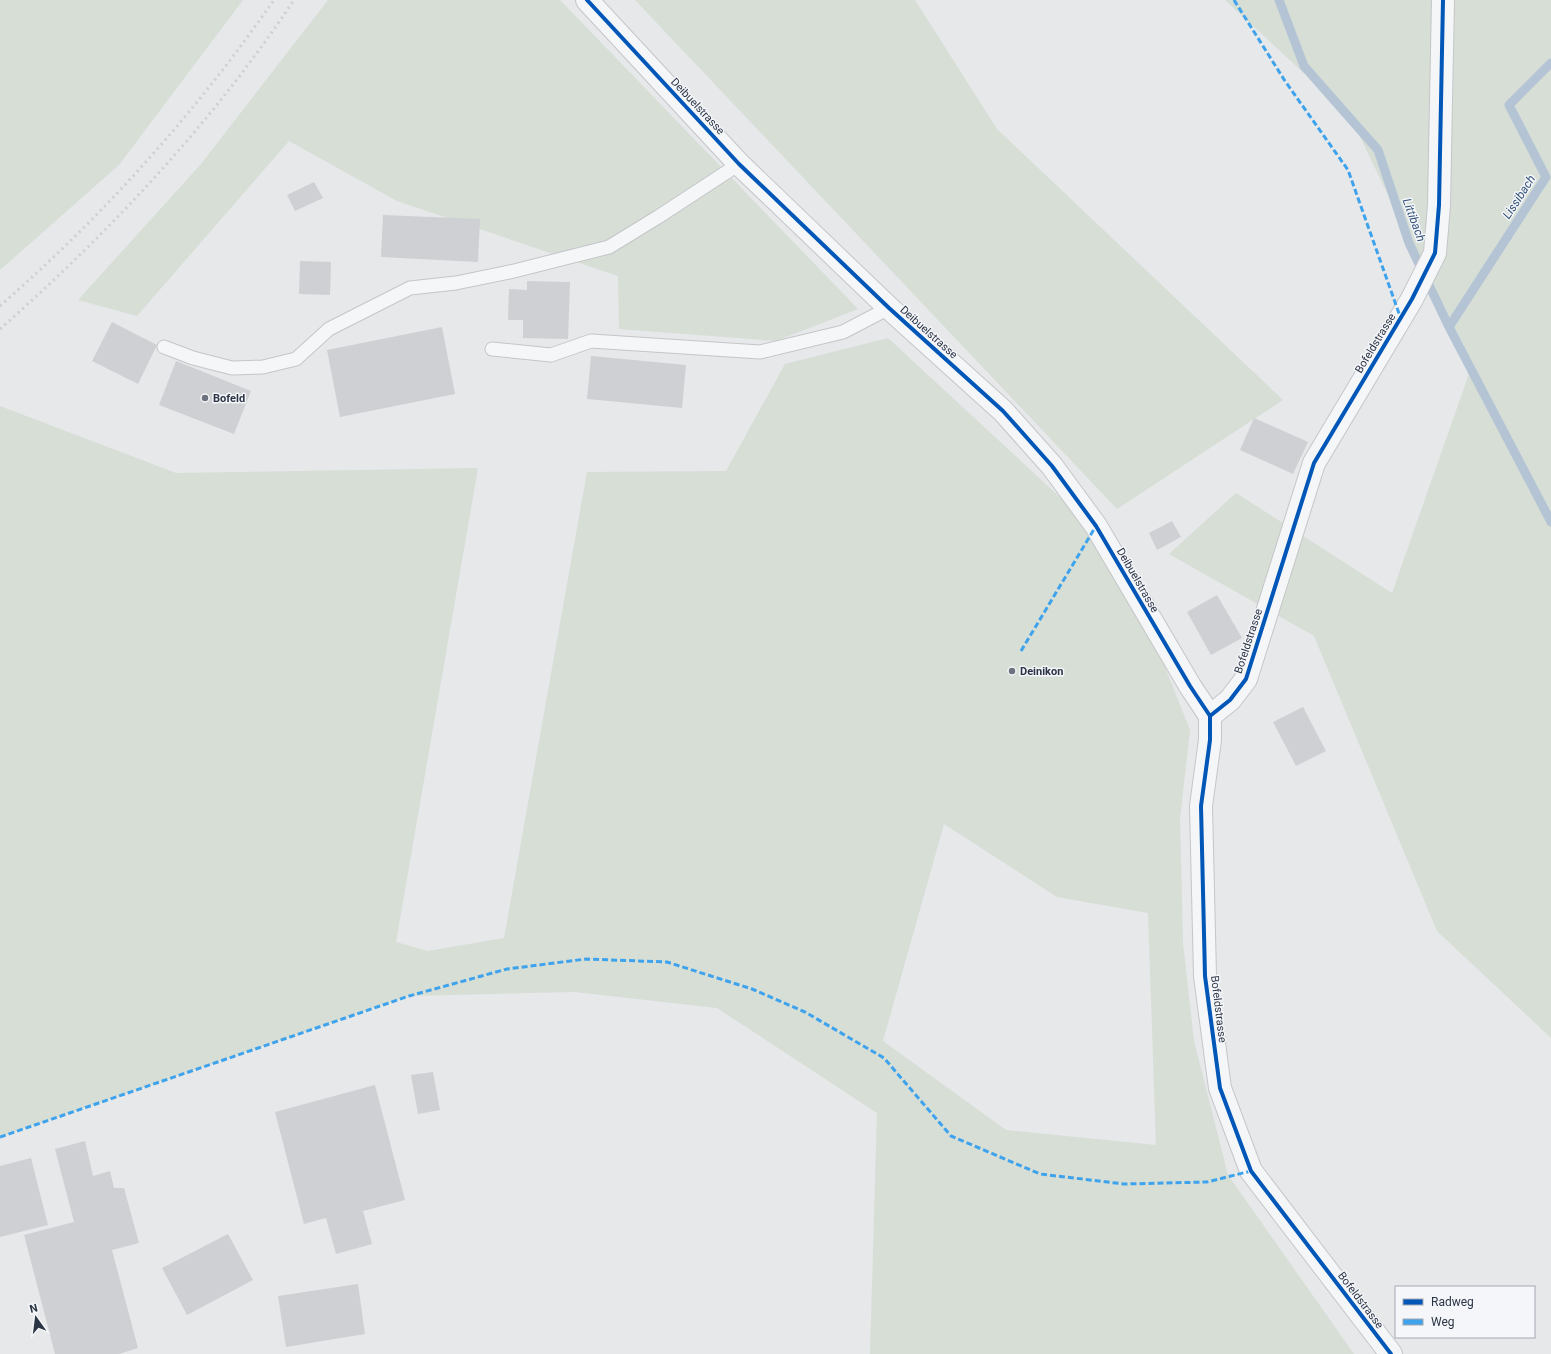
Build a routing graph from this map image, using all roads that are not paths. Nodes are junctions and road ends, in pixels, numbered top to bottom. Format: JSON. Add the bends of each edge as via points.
{"nodes":[{"id":1,"x":587,"y":0,"type":"edge"},
{"id":2,"x":1442,"y":0,"type":"edge"},
{"id":3,"x":739,"y":164,"type":"junction"},
{"id":4,"x":889,"y":308,"type":"junction"},
{"id":5,"x":164,"y":347,"type":"dead end"},
{"id":6,"x":492,"y":349,"type":"dead end"},
{"id":7,"x":1210,"y":716,"type":"junction"},
{"id":8,"x":1391,"y":1354,"type":"edge"}],
"edges":[{"from":1,"to":3,"type":"street","name":"Deibuelstrasse"},
{"from":2,"to":7,"type":"street","name":"Bofeldstrasse","via":[[1439,206],[1435,253],[1412,299],[1314,464],[1246,679],[1230,700]]},
{"from":3,"to":4,"type":"street","name":"Deibuelstrasse"},
{"from":3,"to":5,"type":"lane","via":[[609,247],[456,283],[410,288],[329,329],[296,359],[263,367],[232,368]]},
{"from":4,"to":6,"type":"lane","via":[[843,332],[760,352],[592,341],[551,355]]},
{"from":4,"to":7,"type":"street","name":"Deibuelstrasse","via":[[1003,411],[1052,466],[1096,526]]},
{"from":7,"to":8,"type":"street","name":"Bofeldstrasse","via":[[1210,740],[1201,806],[1206,976],[1220,1088],[1251,1171]]}]}
